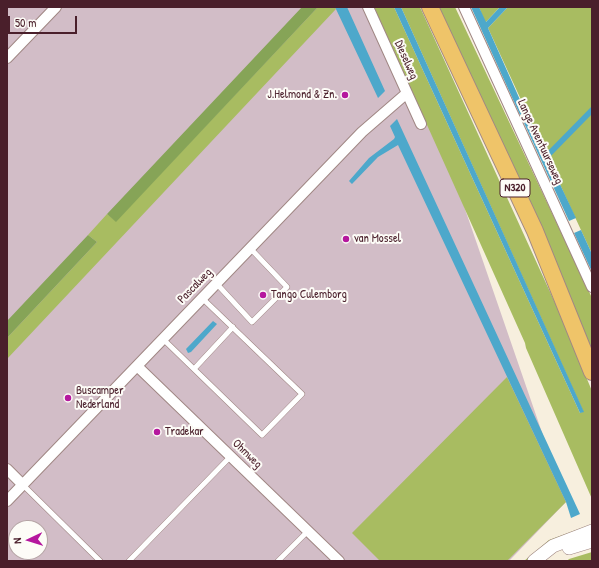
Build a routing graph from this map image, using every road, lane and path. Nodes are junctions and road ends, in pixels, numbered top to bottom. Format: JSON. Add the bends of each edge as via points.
{"nodes":[{"id":1,"x":56,"y":7,"type":"edge"},
{"id":2,"x":368,"y":7,"type":"edge"},
{"id":3,"x":430,"y":7,"type":"edge"},
{"id":4,"x":464,"y":7,"type":"edge"},
{"id":5,"x":7,"y":58,"type":"edge"},
{"id":6,"x":407,"y":93,"type":"junction"},
{"id":7,"x":421,"y":124,"type":"dead end"},
{"id":8,"x":250,"y":248,"type":"junction"},
{"id":9,"x":216,"y":284,"type":"junction"},
{"id":10,"x":592,"y":287,"type":"edge"},
{"id":11,"x":202,"y":298,"type":"junction"},
{"id":12,"x":233,"y":328,"type":"junction"},
{"id":13,"x":163,"y":339,"type":"junction"},
{"id":14,"x":137,"y":366,"type":"junction"},
{"id":15,"x":194,"y":369,"type":"junction"},
{"id":16,"x":592,"y":372,"type":"edge"},
{"id":17,"x":231,"y":456,"type":"junction"},
{"id":18,"x":7,"y":469,"type":"edge"},
{"id":19,"x":23,"y":485,"type":"junction"},
{"id":20,"x":7,"y":501,"type":"edge"},
{"id":21,"x":308,"y":530,"type":"junction"},
{"id":22,"x":592,"y":531,"type":"edge"},
{"id":23,"x":592,"y":541,"type":"edge"},
{"id":24,"x":100,"y":561,"type":"edge"},
{"id":25,"x":129,"y":561,"type":"edge"},
{"id":26,"x":278,"y":561,"type":"edge"},
{"id":27,"x":339,"y":561,"type":"edge"},
{"id":28,"x":534,"y":561,"type":"edge"},
{"id":29,"x":544,"y":561,"type":"edge"}],
"edges":[{"from":1,"to":5,"type":"street"},
{"from":2,"to":6,"type":"street","name":"Dieselweg"},
{"from":3,"to":16,"type":"main road","number":"N320","via":[[535,231]]},
{"from":4,"to":10,"type":"street","name":"Lange Aventuurseweg"},
{"from":6,"to":7,"type":"street","name":"Dieselweg"},
{"from":6,"to":8,"type":"street","name":"Pascalweg","via":[[362,132]]},
{"from":8,"to":9,"type":"street","name":"Pascalweg"},
{"from":8,"to":9,"type":"lane","via":[[287,287],[252,322]]},
{"from":9,"to":11,"type":"street","name":"Pascalweg"},
{"from":11,"to":12,"type":"lane"},
{"from":11,"to":13,"type":"street","name":"Pascalweg"},
{"from":12,"to":15,"type":"lane"},
{"from":12,"to":15,"type":"lane","via":[[302,394],[262,435]]},
{"from":13,"to":14,"type":"street","name":"Pascalweg"},
{"from":13,"to":15,"type":"lane"},
{"from":14,"to":17,"type":"street","name":"Ohmweg"},
{"from":14,"to":19,"type":"street","name":"Pascalweg"},
{"from":17,"to":21,"type":"street","name":"Ohmweg"},
{"from":17,"to":25,"type":"lane"},
{"from":18,"to":19,"type":"street"},
{"from":19,"to":20,"type":"street","name":"Pascalweg"},
{"from":19,"to":24,"type":"lane"},
{"from":21,"to":26,"type":"lane"},
{"from":21,"to":27,"type":"street","name":"Ohmweg"},
{"from":22,"to":28,"type":"street","via":[[553,546]]},
{"from":23,"to":29,"type":"street","via":[[556,553]]}]}
